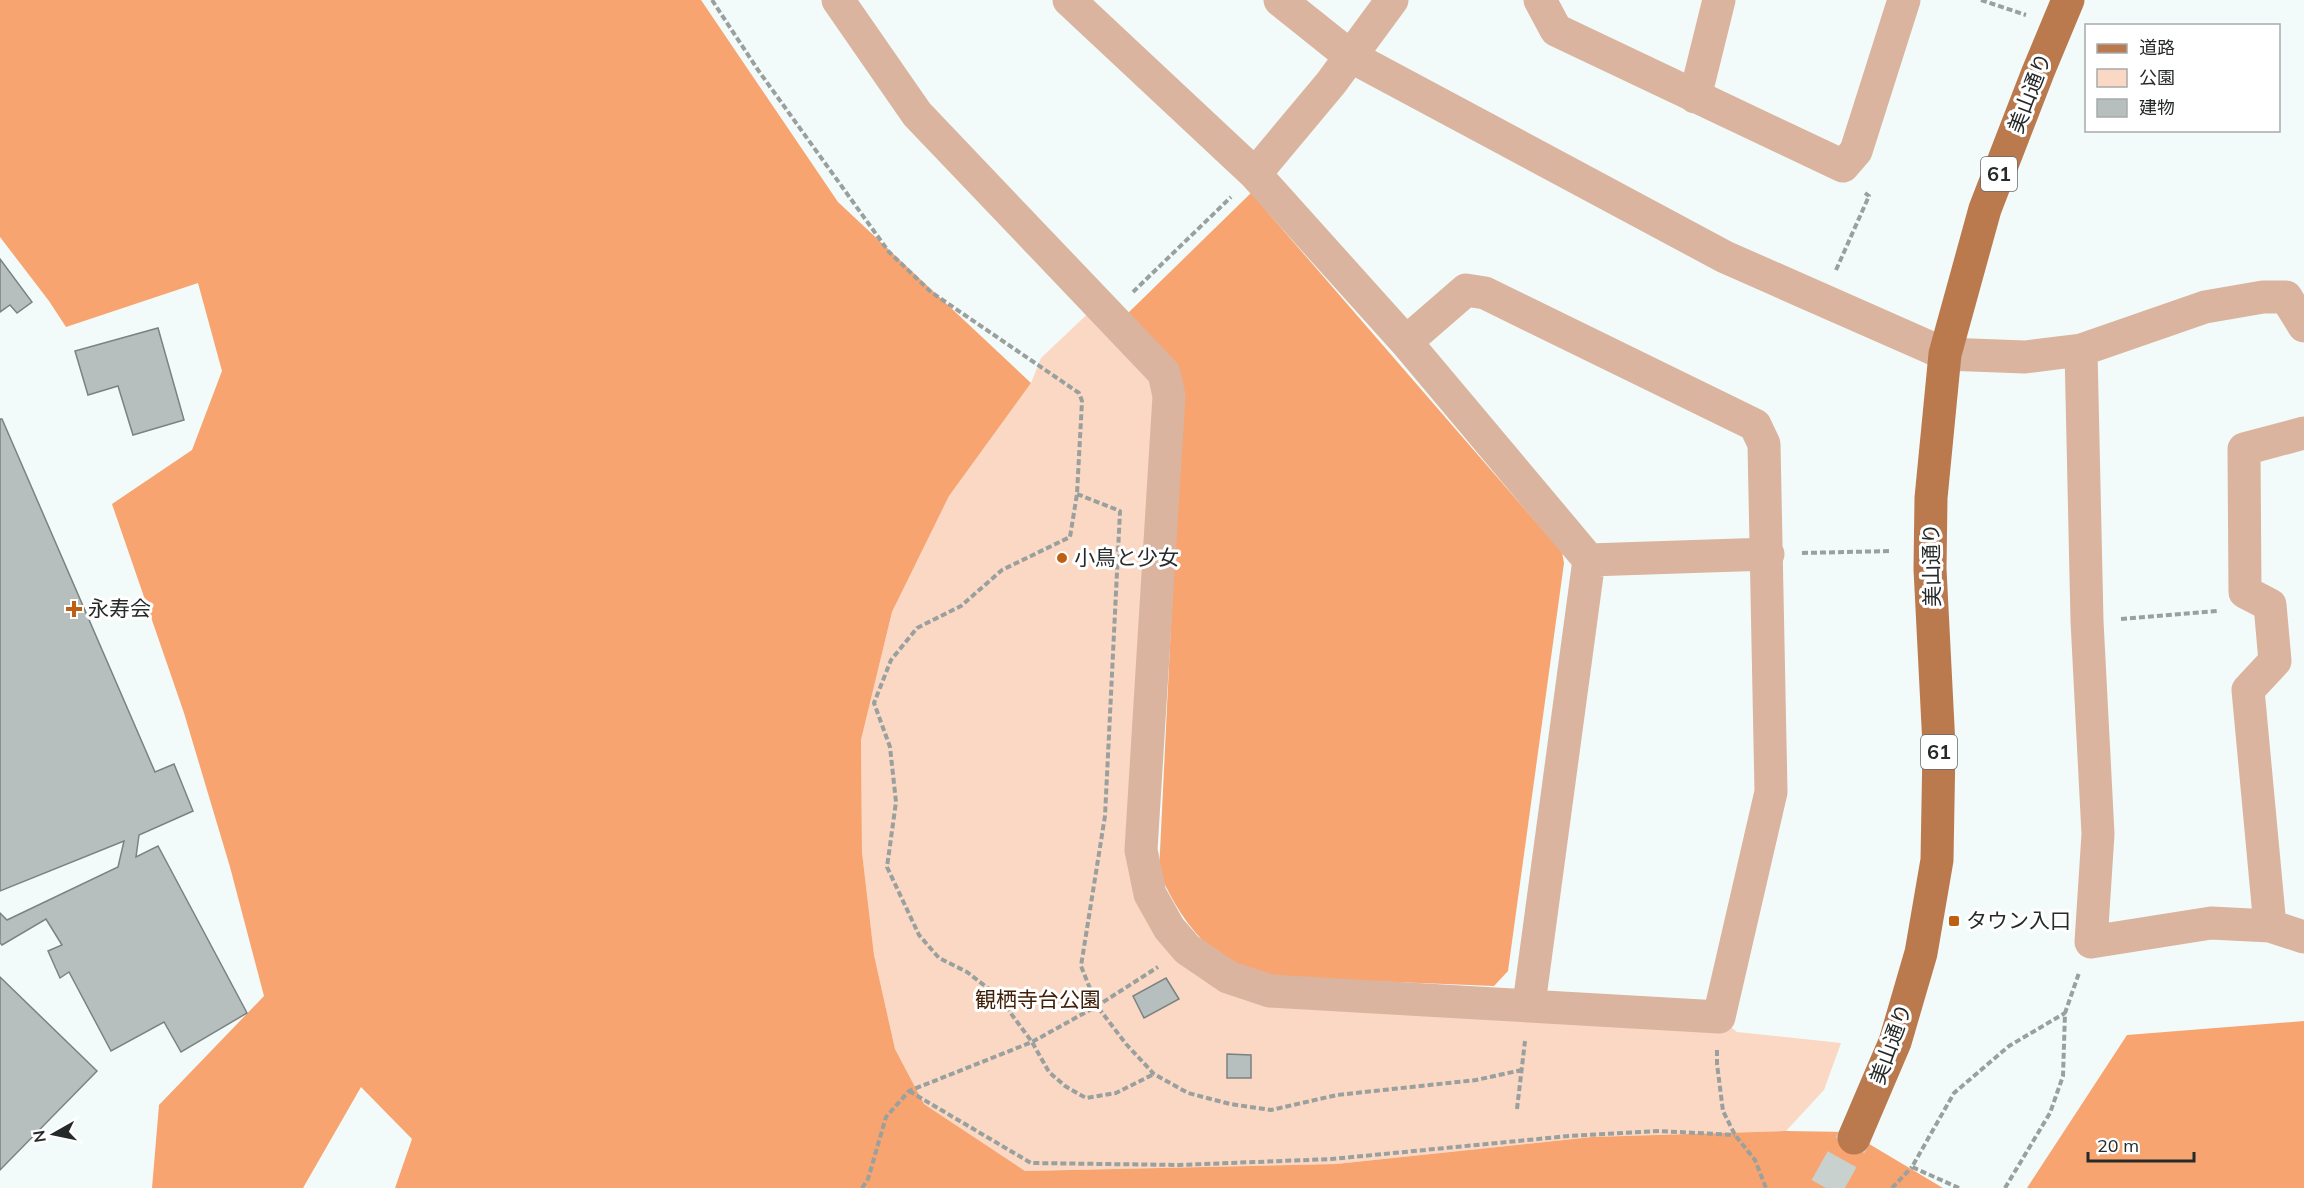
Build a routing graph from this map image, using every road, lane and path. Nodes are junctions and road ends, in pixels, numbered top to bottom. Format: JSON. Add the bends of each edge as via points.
{"nodes":[{"id":1,"x":712,"y":0,"type":"edge"},
{"id":2,"x":1069,"y":0,"type":"edge"},
{"id":3,"x":1280,"y":0,"type":"edge"},
{"id":4,"x":1392,"y":0,"type":"edge"},
{"id":5,"x":1539,"y":0,"type":"edge"},
{"id":6,"x":1719,"y":0,"type":"edge"},
{"id":7,"x":1904,"y":0,"type":"edge"},
{"id":8,"x":1981,"y":0,"type":"edge"},
{"id":9,"x":2068,"y":0,"type":"edge"},
{"id":10,"x":844,"y":2,"type":"edge"},
{"id":11,"x":2027,"y":15,"type":"dead end"},
{"id":12,"x":1350,"y":56,"type":"junction"},
{"id":13,"x":1695,"y":97,"type":"junction"},
{"id":14,"x":1245,"y":185,"type":"junction"},
{"id":15,"x":1869,"y":196,"type":"dead end"},
{"id":16,"x":1836,"y":270,"type":"dead end"},
{"id":17,"x":1128,"y":297,"type":"dead end"},
{"id":18,"x":2304,"y":326,"type":"edge"},
{"id":19,"x":1406,"y":342,"type":"junction"},
{"id":20,"x":2081,"y":350,"type":"junction"},
{"id":21,"x":1945,"y":354,"type":"junction"},
{"id":22,"x":2304,"y":433,"type":"edge"},
{"id":23,"x":1891,"y":551,"type":"dead end"},
{"id":24,"x":1768,"y":554,"type":"junction"},
{"id":25,"x":1589,"y":560,"type":"junction"},
{"id":26,"x":2222,"y":611,"type":"dead end"},
{"id":27,"x":2087,"y":621,"type":"junction"},
{"id":28,"x":2270,"y":926,"type":"junction"},
{"id":29,"x":2304,"y":937,"type":"edge"},
{"id":30,"x":2091,"y":942,"type":"junction"},
{"id":31,"x":1187,"y":949,"type":"junction"},
{"id":32,"x":1529,"y":1004,"type":"junction"},
{"id":33,"x":2065,"y":1013,"type":"junction"},
{"id":34,"x":1032,"y":1042,"type":"junction"},
{"id":35,"x":1717,"y":1064,"type":"dead end"},
{"id":36,"x":1154,"y":1074,"type":"dead end"},
{"id":37,"x":909,"y":1091,"type":"junction"},
{"id":38,"x":1517,"y":1109,"type":"dead end"},
{"id":39,"x":1735,"y":1135,"type":"junction"},
{"id":40,"x":1854,"y":1138,"type":"tunnel mouth"},
{"id":41,"x":1912,"y":1167,"type":"junction"},
{"id":42,"x":862,"y":1188,"type":"edge"},
{"id":43,"x":1766,"y":1188,"type":"edge"},
{"id":44,"x":1892,"y":1188,"type":"edge"},
{"id":45,"x":1959,"y":1188,"type":"edge"},
{"id":46,"x":2005,"y":1188,"type":"edge"}],
"edges":[{"from":1,"to":34,"type":"path","via":[[889,252],[931,292],[1079,393],[1082,401],[1077,494],[1070,537],[1002,570],[961,606],[917,628],[891,660],[874,703],[890,747],[896,802],[887,867],[902,901],[920,935],[939,958],[967,972],[998,996]]},
{"from":2,"to":14,"type":"street"},
{"from":3,"to":12,"type":"street"},
{"from":4,"to":12,"type":"street"},
{"from":5,"to":13,"type":"street","via":[[1556,30]]},
{"from":6,"to":13,"type":"street"},
{"from":7,"to":13,"type":"street","via":[[1856,152],[1843,166]]},
{"from":8,"to":11,"type":"path"},
{"from":9,"to":21,"type":"main road","name":"美山通り","number":"61","via":[[1985,209]]},
{"from":10,"to":31,"type":"street","via":[[917,114],[1164,373],[1169,396],[1141,850],[1150,894],[1169,928]]},
{"from":12,"to":14,"type":"street"},
{"from":12,"to":21,"type":"street","via":[[1725,257]]},
{"from":14,"to":17,"type":"path"},
{"from":14,"to":19,"type":"street"},
{"from":15,"to":16,"type":"path"},
{"from":18,"to":20,"type":"street","via":[[2286,297],[2263,297],[2205,307]]},
{"from":19,"to":24,"type":"street","via":[[1466,290],[1485,293],[1755,424],[1764,444]]},
{"from":19,"to":25,"type":"street"},
{"from":20,"to":21,"type":"street","via":[[2025,357]]},
{"from":20,"to":27,"type":"street"},
{"from":21,"to":40,"type":"main road","name":"美山通り","number":"61","via":[[1932,487],[1930,569],[1939,747],[1937,860],[1921,953],[1895,1042]]},
{"from":22,"to":28,"type":"street","via":[[2244,449],[2245,592],[2270,605],[2275,661],[2248,690]]},
{"from":23,"to":24,"type":"path"},
{"from":24,"to":25,"type":"street"},
{"from":24,"to":32,"type":"street","via":[[1771,792],[1719,1017]]},
{"from":25,"to":32,"type":"street"},
{"from":26,"to":27,"type":"path"},
{"from":27,"to":30,"type":"street","via":[[2098,834]]},
{"from":28,"to":29,"type":"street"},
{"from":28,"to":30,"type":"street","via":[[2211,923]]},
{"from":30,"to":33,"type":"path"},
{"from":31,"to":32,"type":"street","via":[[1227,977],[1270,991]]},
{"from":31,"to":34,"type":"path"},
{"from":32,"to":38,"type":"path"},
{"from":33,"to":41,"type":"path","via":[[2009,1046],[1954,1093]]},
{"from":33,"to":46,"type":"path","via":[[2063,1076],[2050,1113]]},
{"from":34,"to":36,"type":"path","via":[[1049,1072],[1086,1098],[1116,1093]]},
{"from":34,"to":37,"type":"path"},
{"from":35,"to":39,"type":"path","via":[[1723,1111]]},
{"from":37,"to":39,"type":"path","via":[[1031,1163],[1179,1165],[1332,1159],[1659,1131]]},
{"from":37,"to":42,"type":"path","via":[[886,1118]]},
{"from":39,"to":43,"type":"path","via":[[1755,1160]]},
{"from":41,"to":44,"type":"path"},
{"from":41,"to":45,"type":"path"}]}
